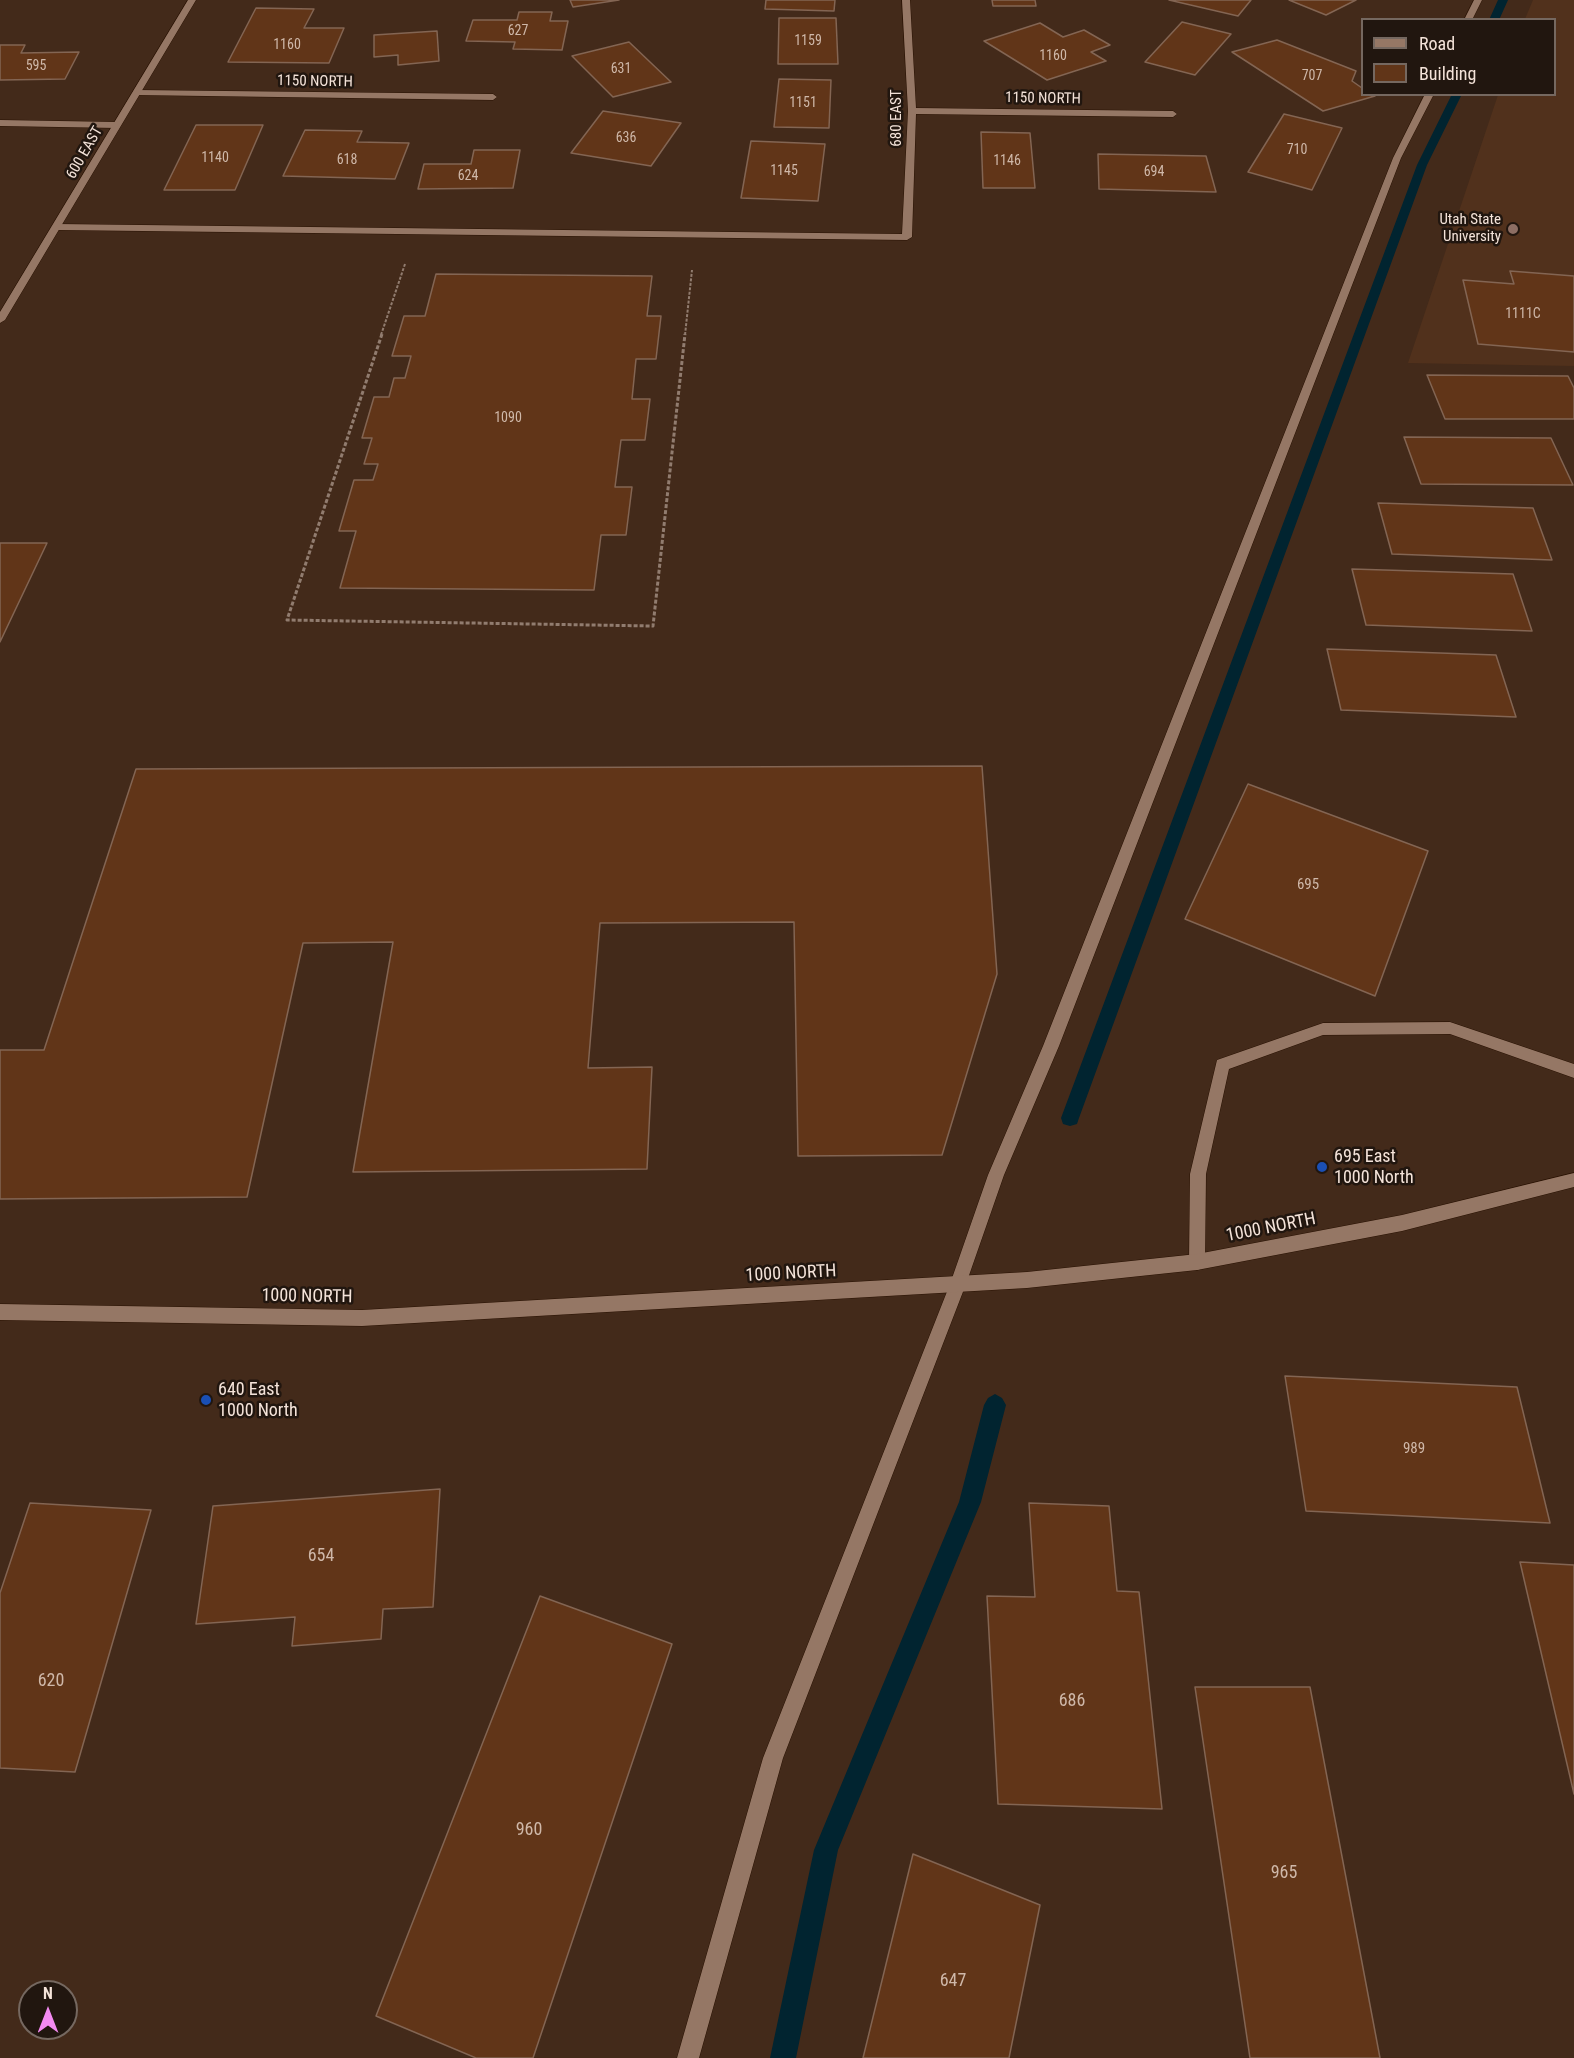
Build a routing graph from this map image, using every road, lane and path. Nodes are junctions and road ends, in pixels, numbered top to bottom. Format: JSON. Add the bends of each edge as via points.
{"nodes":[{"id":1,"x":192,"y":0,"type":"edge"},
{"id":2,"x":906,"y":0,"type":"edge"},
{"id":3,"x":1478,"y":0,"type":"edge"},
{"id":4,"x":1469,"y":18,"type":"edge"},
{"id":5,"x":137,"y":93,"type":"junction"},
{"id":6,"x":1429,"y":96,"type":"edge"},
{"id":7,"x":493,"y":97,"type":"dead end"},
{"id":8,"x":912,"y":111,"type":"junction"},
{"id":9,"x":1173,"y":114,"type":"dead end"},
{"id":10,"x":0,"y":123,"type":"edge"},
{"id":11,"x":117,"y":125,"type":"junction"},
{"id":12,"x":57,"y":227,"type":"junction"},
{"id":13,"x":407,"y":258,"type":"dead end"},
{"id":14,"x":693,"y":263,"type":"dead end"},
{"id":15,"x":0,"y":320,"type":"edge"},
{"id":16,"x":1574,"y":1071,"type":"edge"},
{"id":17,"x":1574,"y":1180,"type":"edge"},
{"id":18,"x":1197,"y":1262,"type":"junction"},
{"id":19,"x":958,"y":1284,"type":"junction"},
{"id":20,"x":0,"y":1312,"type":"edge"},
{"id":21,"x":688,"y":2058,"type":"edge"}],
"edges":[{"from":1,"to":5,"type":"street","name":"600 EAST"},
{"from":2,"to":8,"type":"street","name":"680 EAST"},
{"from":3,"to":4,"type":"street"},
{"from":5,"to":7,"type":"street","name":"1150 NORTH"},
{"from":5,"to":11,"type":"street","name":"600 EAST"},
{"from":6,"to":19,"type":"street","via":[[1397,158],[1051,1046],[996,1175]]},
{"from":8,"to":9,"type":"street","name":"1150 NORTH"},
{"from":8,"to":12,"type":"street","name":"680 EAST","via":[[907,237]]},
{"from":10,"to":11,"type":"street"},
{"from":11,"to":12,"type":"street","name":"600 EAST"},
{"from":12,"to":15,"type":"street","name":"600 EAST"},
{"from":13,"to":14,"type":"path","via":[[287,620],[653,626]]},
{"from":16,"to":18,"type":"street","via":[[1450,1028],[1323,1029],[1222,1065],[1198,1174]]},
{"from":17,"to":18,"type":"street","name":"1000 NORTH","via":[[1402,1223]]},
{"from":18,"to":19,"type":"street","name":"1000 NORTH"},
{"from":19,"to":20,"type":"street","name":"1000 NORTH","via":[[362,1318]]},
{"from":19,"to":21,"type":"street","via":[[773,1758]]}]}
